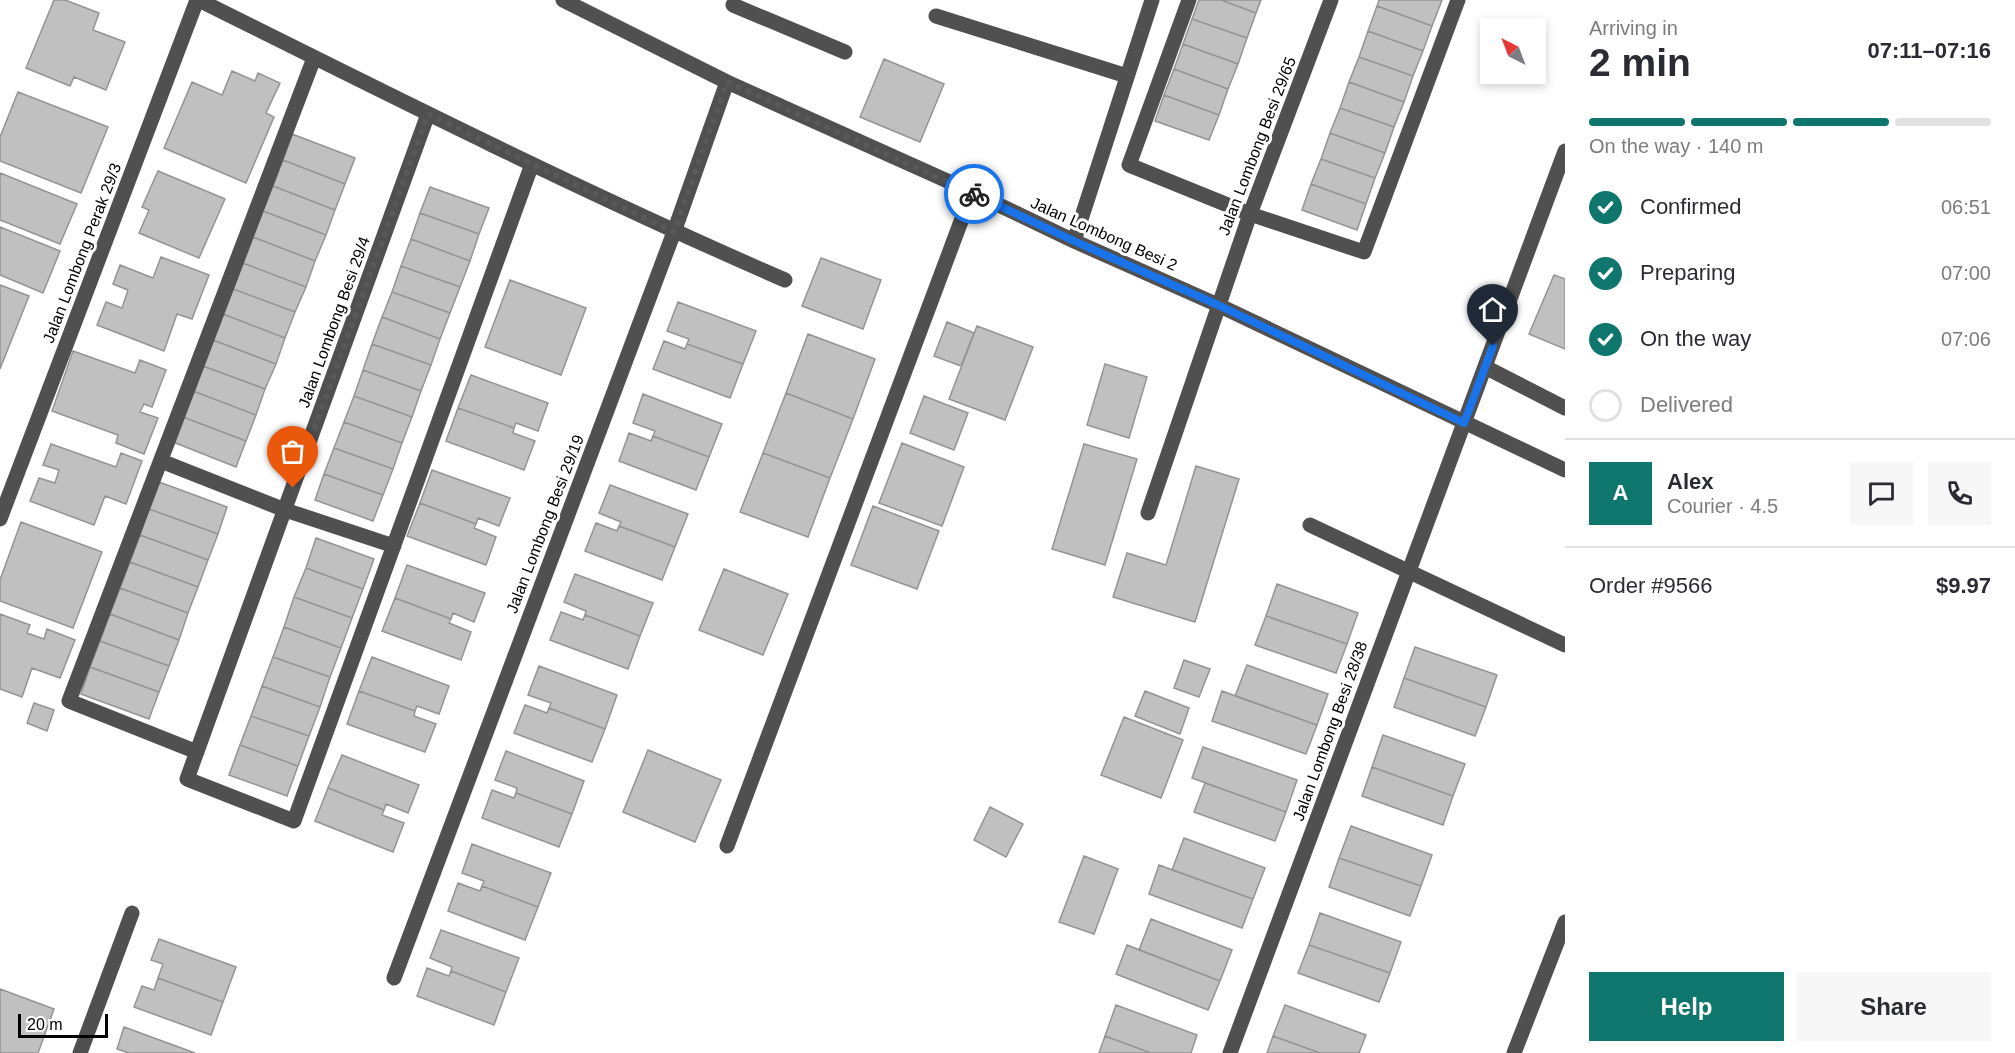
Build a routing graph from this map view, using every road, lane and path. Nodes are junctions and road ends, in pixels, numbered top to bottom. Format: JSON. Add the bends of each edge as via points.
{"nodes":[{"id":1,"x":198,"y":0,"type":"edge"},
{"id":2,"x":563,"y":0,"type":"edge"},
{"id":3,"x":1152,"y":0,"type":"edge"},
{"id":4,"x":1189,"y":0,"type":"edge"},
{"id":5,"x":1331,"y":0,"type":"edge"},
{"id":6,"x":1458,"y":0,"type":"edge"},
{"id":7,"x":730,"y":2,"type":"edge"},
{"id":8,"x":936,"y":16,"type":"dead end"},
{"id":9,"x":845,"y":52,"type":"dead end"},
{"id":10,"x":314,"y":57,"type":"junction"},
{"id":11,"x":1127,"y":76,"type":"junction"},
{"id":12,"x":727,"y":82,"type":"junction"},
{"id":13,"x":428,"y":114,"type":"junction"},
{"id":14,"x":1565,"y":152,"type":"edge"},
{"id":15,"x":532,"y":164,"type":"junction"},
{"id":16,"x":972,"y":192,"type":"junction"},
{"id":17,"x":1250,"y":214,"type":"junction"},
{"id":18,"x":674,"y":232,"type":"junction"},
{"id":19,"x":1074,"y":241,"type":"junction"},
{"id":20,"x":786,"y":280,"type":"dead end"},
{"id":21,"x":1218,"y":305,"type":"junction"},
{"id":22,"x":1485,"y":367,"type":"junction"},
{"id":23,"x":1565,"y":408,"type":"edge"},
{"id":24,"x":1464,"y":423,"type":"junction"},
{"id":25,"x":160,"y":461,"type":"junction"},
{"id":26,"x":1565,"y":470,"type":"edge"},
{"id":27,"x":285,"y":510,"type":"junction"},
{"id":28,"x":1148,"y":513,"type":"dead end"},
{"id":29,"x":0,"y":519,"type":"edge"},
{"id":30,"x":1310,"y":525,"type":"dead end"},
{"id":31,"x":394,"y":546,"type":"junction"},
{"id":32,"x":1408,"y":572,"type":"junction"},
{"id":33,"x":1565,"y":645,"type":"edge"},
{"id":34,"x":197,"y":752,"type":"junction"},
{"id":35,"x":726,"y":846,"type":"dead end"},
{"id":36,"x":132,"y":913,"type":"dead end"},
{"id":37,"x":1565,"y":922,"type":"edge"},
{"id":38,"x":394,"y":978,"type":"dead end"},
{"id":39,"x":80,"y":1053,"type":"edge"},
{"id":40,"x":1230,"y":1053,"type":"edge"},
{"id":41,"x":1514,"y":1053,"type":"edge"}],
"edges":[{"from":1,"to":10,"type":"street"},
{"from":1,"to":29,"type":"street","name":"Jalan Lombong Perak 29/3"},
{"from":2,"to":12,"type":"street","name":"Jalan Lombong Besi 2"},
{"from":3,"to":11,"type":"street"},
{"from":4,"to":17,"type":"street","via":[[1129,165]]},
{"from":5,"to":17,"type":"street","name":"Jalan Lombong Besi 29/65"},
{"from":6,"to":17,"type":"street","via":[[1364,252]]},
{"from":7,"to":9,"type":"street"},
{"from":8,"to":11,"type":"street"},
{"from":10,"to":13,"type":"street"},
{"from":10,"to":25,"type":"street"},
{"from":11,"to":19,"type":"street"},
{"from":12,"to":16,"type":"street","name":"Jalan Lombong Besi 2"},
{"from":12,"to":18,"type":"street","name":"Jalan Lombong Besi 29/19"},
{"from":13,"to":15,"type":"street"},
{"from":13,"to":27,"type":"street","name":"Jalan Lombong Besi 29/4"},
{"from":14,"to":22,"type":"street","name":"Jalan Lombong Besi 28/38"},
{"from":15,"to":18,"type":"street"},
{"from":15,"to":31,"type":"street"},
{"from":16,"to":19,"type":"street","name":"Jalan Lombong Besi 2"},
{"from":16,"to":35,"type":"street"},
{"from":17,"to":21,"type":"street","name":"Jalan Lombong Besi 29/65"},
{"from":18,"to":20,"type":"street"},
{"from":18,"to":38,"type":"street","name":"Jalan Lombong Besi 29/19"},
{"from":19,"to":21,"type":"street","name":"Jalan Lombong Besi 2"},
{"from":21,"to":24,"type":"street","name":"Jalan Lombong Besi 2"},
{"from":21,"to":28,"type":"street","name":"Jalan Lombong Besi 29/65"},
{"from":22,"to":23,"type":"street"},
{"from":22,"to":24,"type":"street","name":"Jalan Lombong Besi 28/38"},
{"from":24,"to":26,"type":"street","name":"Jalan Lombong Besi 2"},
{"from":24,"to":32,"type":"street","name":"Jalan Lombong Besi 28/38"},
{"from":25,"to":27,"type":"street"},
{"from":25,"to":34,"type":"street","via":[[69,701]]},
{"from":27,"to":31,"type":"street"},
{"from":27,"to":34,"type":"street","name":"Jalan Lombong Besi 29/4"},
{"from":30,"to":32,"type":"street"},
{"from":31,"to":34,"type":"street","name":"Jalan Lombong Besi 29/4","via":[[294,821],[187,779]]},
{"from":32,"to":33,"type":"street"},
{"from":32,"to":40,"type":"street","name":"Jalan Lombong Besi 28/38"},
{"from":36,"to":39,"type":"street"},
{"from":37,"to":41,"type":"street"}]}
